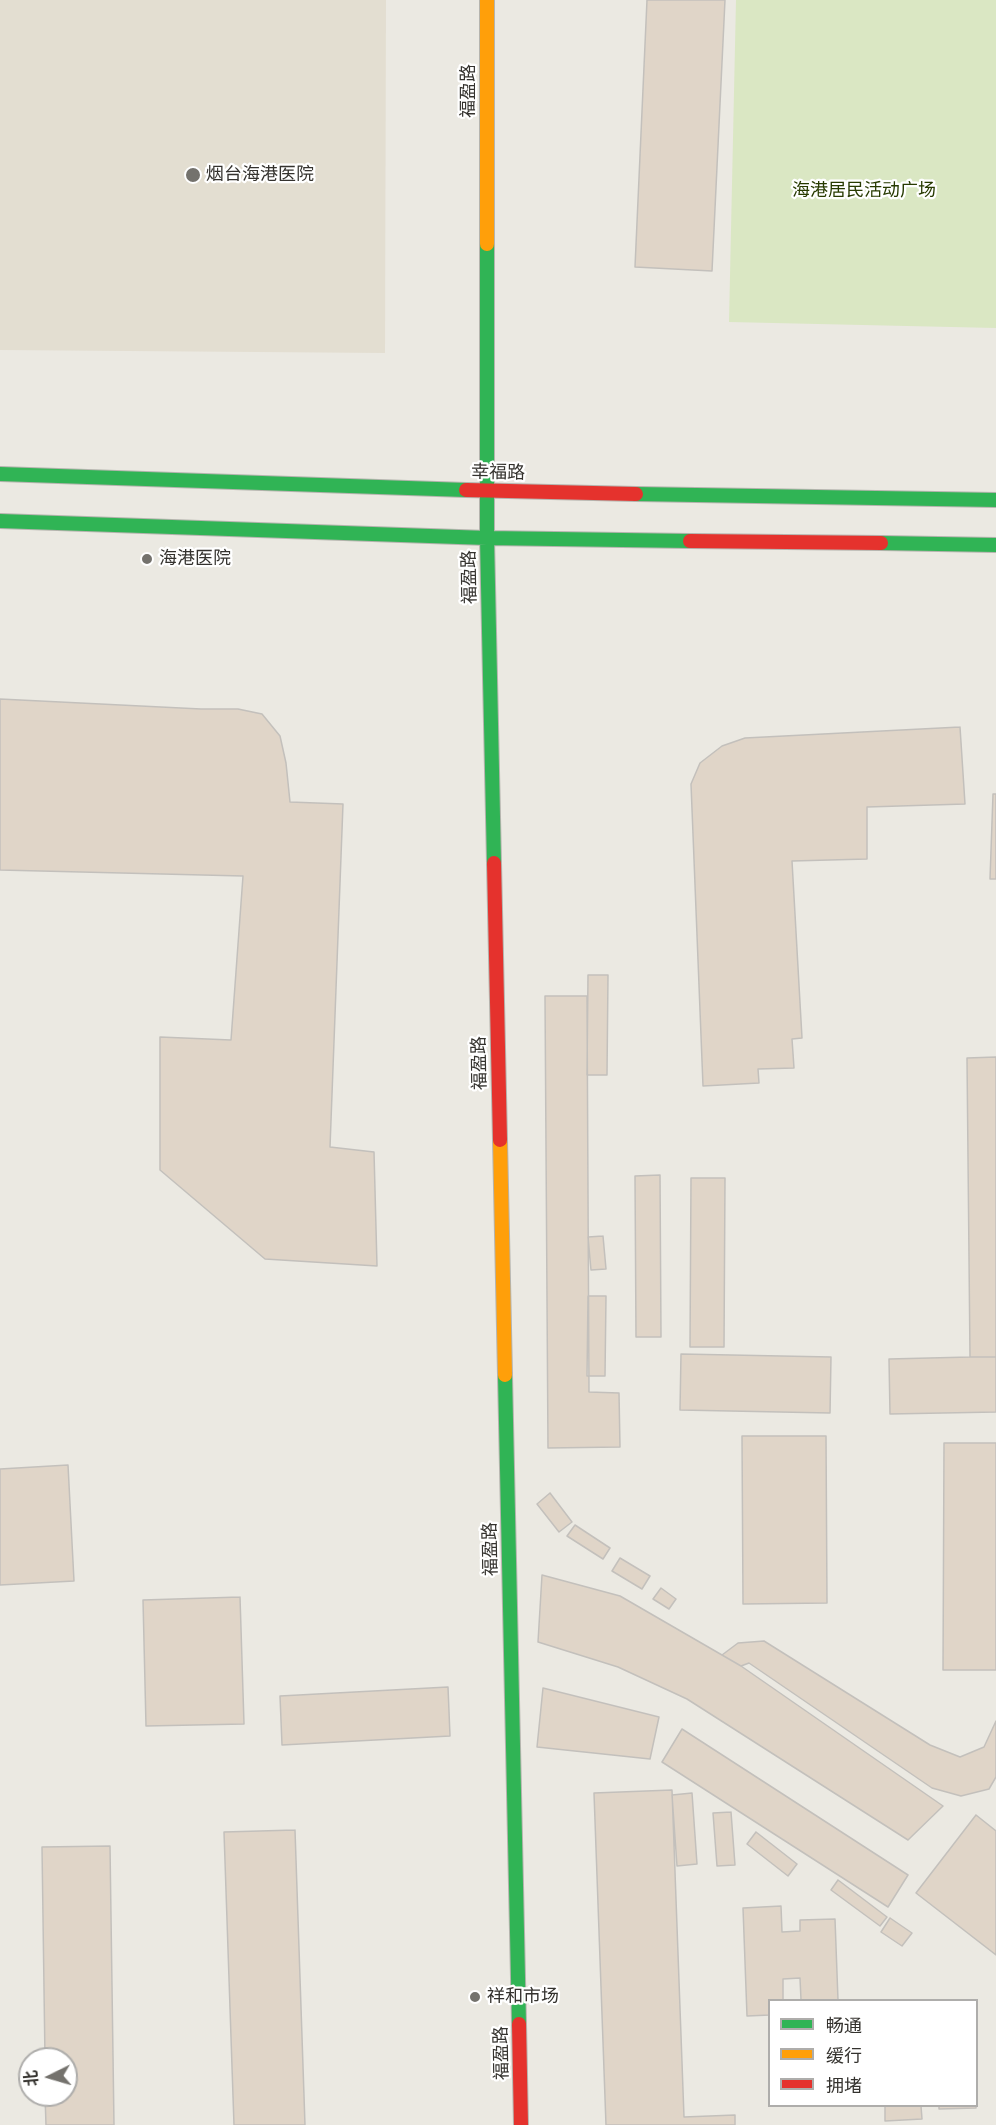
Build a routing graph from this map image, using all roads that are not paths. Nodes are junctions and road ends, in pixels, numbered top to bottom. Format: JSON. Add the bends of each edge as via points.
{"nodes":[{"id":1,"x":488,"y":0,"type":"edge"},
{"id":2,"x":0,"y":474,"type":"edge"},
{"id":3,"x":488,"y":491,"type":"junction"},
{"id":4,"x":996,"y":500,"type":"edge"},
{"id":5,"x":0,"y":521,"type":"edge"},
{"id":6,"x":487,"y":538,"type":"junction"},
{"id":7,"x":996,"y":545,"type":"edge"},
{"id":8,"x":521,"y":2125,"type":"edge"}],
"edges":[{"from":1,"to":3,"type":"street","name":"福盈路"},
{"from":2,"to":3,"type":"street","name":"幸福路"},
{"from":3,"to":4,"type":"street","name":"幸福路"},
{"from":3,"to":6,"type":"street","name":"福盈路"},
{"from":5,"to":6,"type":"street"},
{"from":6,"to":7,"type":"street"},
{"from":6,"to":8,"type":"street","name":"福盈路"}]}
